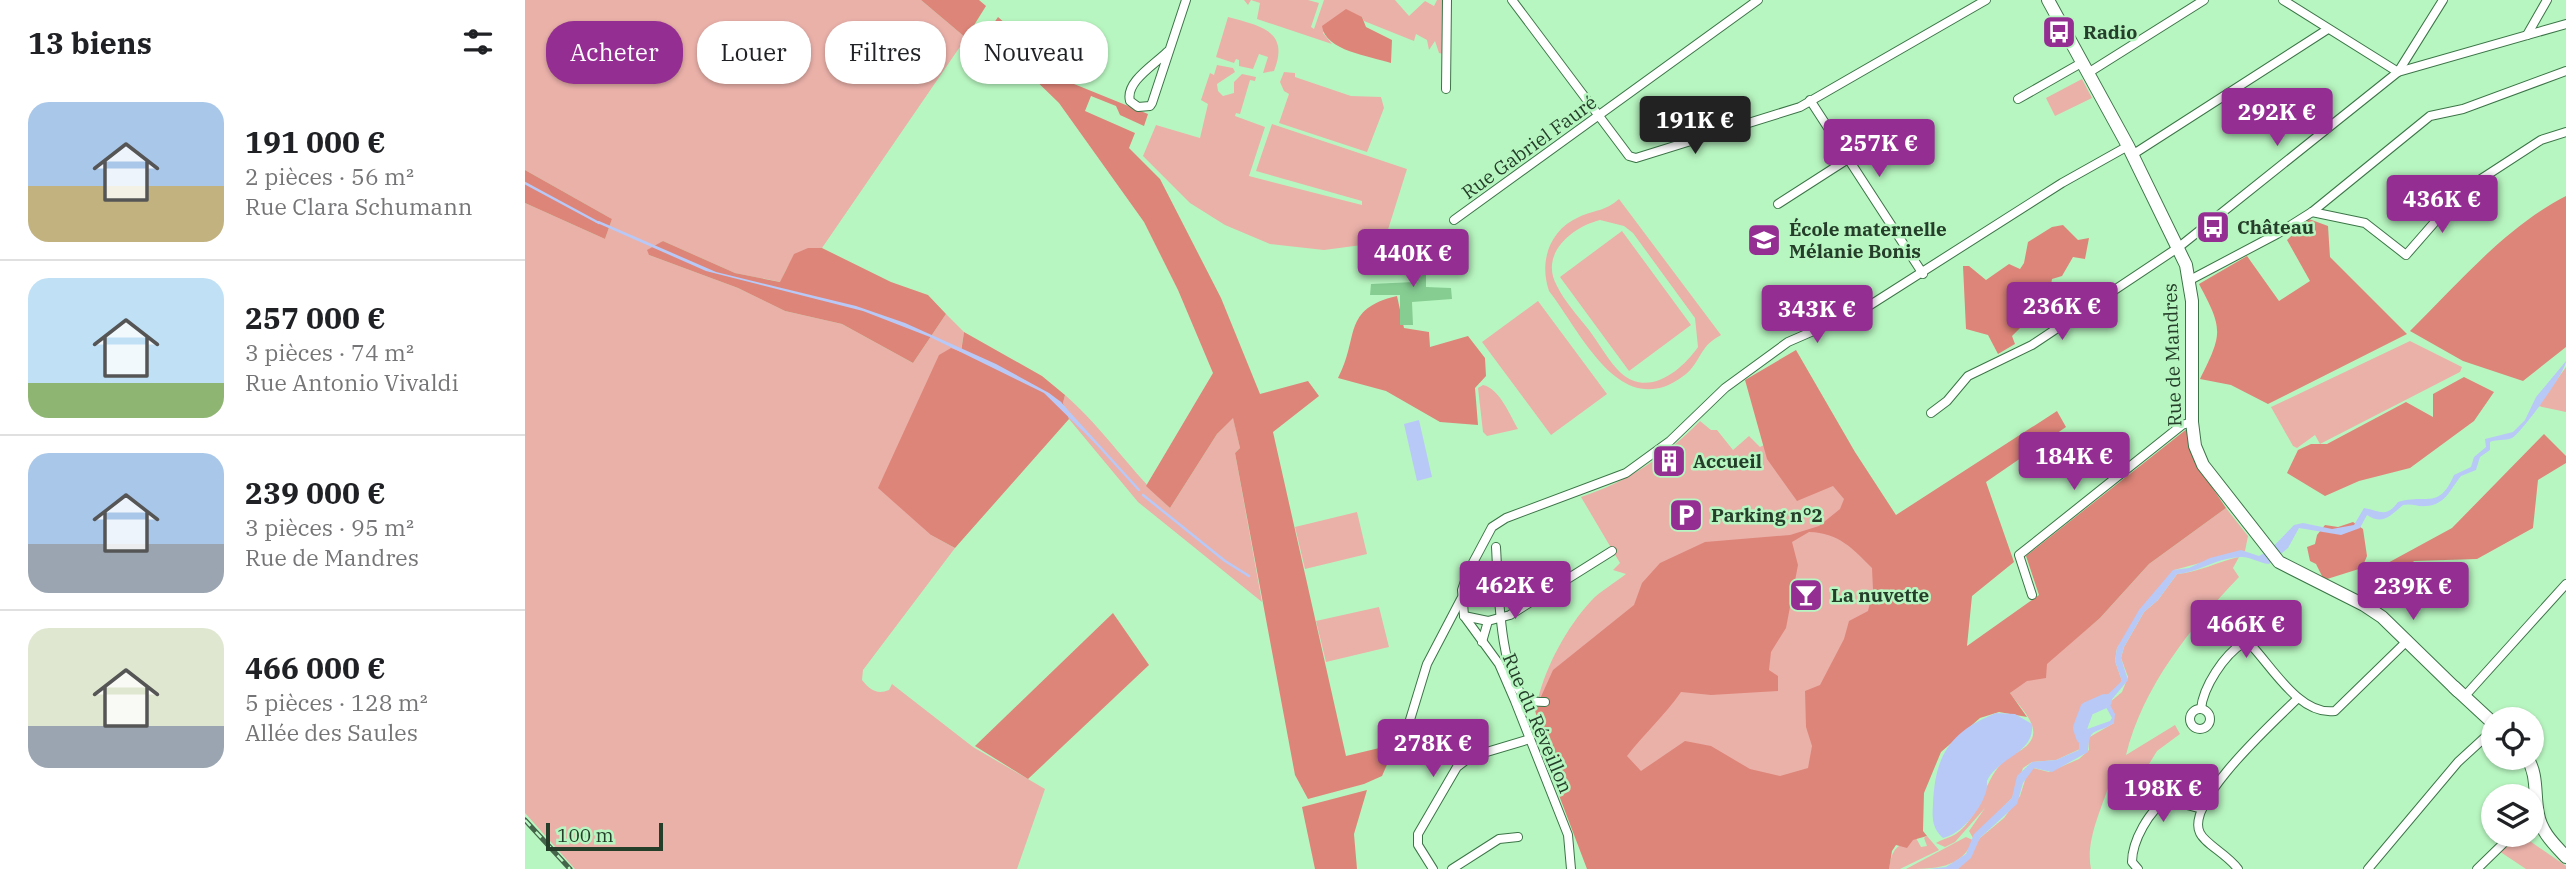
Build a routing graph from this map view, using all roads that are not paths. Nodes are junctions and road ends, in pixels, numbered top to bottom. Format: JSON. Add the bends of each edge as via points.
{"nodes":[{"id":1,"x":1186,"y":0,"type":"edge"},
{"id":2,"x":1447,"y":0,"type":"edge"},
{"id":3,"x":1512,"y":0,"type":"edge"},
{"id":4,"x":1758,"y":0,"type":"edge"},
{"id":5,"x":1986,"y":0,"type":"edge"},
{"id":6,"x":2048,"y":0,"type":"edge"},
{"id":7,"x":2204,"y":0,"type":"edge"},
{"id":8,"x":2283,"y":0,"type":"edge"},
{"id":9,"x":2443,"y":0,"type":"edge"},
{"id":10,"x":2547,"y":0,"type":"edge"},
{"id":11,"x":2566,"y":24,"type":"edge"},
{"id":12,"x":2328,"y":29,"type":"junction"},
{"id":13,"x":2527,"y":35,"type":"junction"},
{"id":14,"x":1167,"y":52,"type":"junction"},
{"id":15,"x":2086,"y":68,"type":"junction"},
{"id":16,"x":2566,"y":71,"type":"edge"},
{"id":17,"x":2398,"y":72,"type":"junction"},
{"id":18,"x":1446,"y":89,"type":"dead end"},
{"id":19,"x":2018,"y":99,"type":"dead end"},
{"id":20,"x":1810,"y":100,"type":"junction"},
{"id":21,"x":1599,"y":117,"type":"junction"},
{"id":22,"x":2566,"y":132,"type":"edge"},
{"id":23,"x":2130,"y":150,"type":"junction"},
{"id":24,"x":1848,"y":159,"type":"junction"},
{"id":25,"x":1778,"y":204,"type":"dead end"},
{"id":26,"x":2312,"y":212,"type":"junction"},
{"id":27,"x":1454,"y":220,"type":"dead end"},
{"id":28,"x":2179,"y":247,"type":"junction"},
{"id":29,"x":1923,"y":274,"type":"junction"},
{"id":30,"x":2190,"y":280,"type":"junction"},
{"id":31,"x":1931,"y":413,"type":"dead end"},
{"id":32,"x":2192,"y":422,"type":"junction"},
{"id":33,"x":1496,"y":547,"type":"dead end"},
{"id":34,"x":1612,"y":551,"type":"dead end"},
{"id":35,"x":2566,"y":583,"type":"edge"},
{"id":36,"x":2032,"y":595,"type":"dead end"},
{"id":37,"x":1461,"y":598,"type":"junction"},
{"id":38,"x":1464,"y":617,"type":"junction"},
{"id":39,"x":1500,"y":619,"type":"junction"},
{"id":40,"x":1488,"y":621,"type":"junction"},
{"id":41,"x":1482,"y":642,"type":"junction"},
{"id":42,"x":2406,"y":642,"type":"junction"},
{"id":43,"x":2461,"y":694,"type":"junction"},
{"id":44,"x":2298,"y":698,"type":"junction"},
{"id":45,"x":1545,"y":702,"type":"dead end"},
{"id":46,"x":2201,"y":709,"type":"dead end"},
{"id":47,"x":2481,"y":714,"type":"edge"},
{"id":48,"x":1409,"y":723,"type":"dead end"},
{"id":49,"x":1530,"y":739,"type":"junction"},
{"id":50,"x":2481,"y":740,"type":"edge"},
{"id":51,"x":2533,"y":770,"type":"edge"},
{"id":52,"x":2535,"y":782,"type":"joint"},
{"id":53,"x":2202,"y":809,"type":"junction"},
{"id":54,"x":1518,"y":837,"type":"dead end"},
{"id":55,"x":2544,"y":840,"type":"edge"},
{"id":56,"x":2500,"y":847,"type":"edge"},
{"id":57,"x":2566,"y":857,"type":"edge"},
{"id":58,"x":1433,"y":869,"type":"edge"},
{"id":59,"x":1452,"y":869,"type":"edge"},
{"id":60,"x":1571,"y":869,"type":"edge"},
{"id":61,"x":2138,"y":869,"type":"edge"},
{"id":62,"x":2238,"y":869,"type":"edge"},
{"id":63,"x":2368,"y":869,"type":"edge"},
{"id":64,"x":2477,"y":869,"type":"edge"}],
"edges":[{"from":1,"to":14,"type":"street"},
{"from":2,"to":18,"type":"street"},
{"from":3,"to":21,"type":"street"},
{"from":4,"to":21,"type":"street","name":"Rue Gabriel Fauré"},
{"from":5,"to":20,"type":"street"},
{"from":6,"to":15,"type":"street","name":"Rue de Mandres"},
{"from":7,"to":15,"type":"street"},
{"from":8,"to":12,"type":"street"},
{"from":9,"to":17,"type":"street"},
{"from":10,"to":13,"type":"street"},
{"from":11,"to":13,"type":"street"},
{"from":12,"to":17,"type":"street"},
{"from":12,"to":23,"type":"street"},
{"from":13,"to":17,"type":"street"},
{"from":14,"to":14,"type":"street","via":[[1150,106],[1130,102],[1131,86]]},
{"from":15,"to":19,"type":"street"},
{"from":15,"to":23,"type":"street","name":"Rue de Mandres"},
{"from":16,"to":26,"type":"street","via":[[2463,109],[2430,116]]},
{"from":17,"to":28,"type":"street"},
{"from":20,"to":21,"type":"street","via":[[1643,158],[1629,156]]},
{"from":20,"to":24,"type":"street"},
{"from":21,"to":27,"type":"street","name":"Rue Gabriel Fauré"},
{"from":22,"to":26,"type":"street","via":[[2541,140],[2461,192],[2406,254],[2365,223]]},
{"from":23,"to":28,"type":"street","name":"Rue de Mandres"},
{"from":23,"to":29,"type":"street","via":[[2063,183]]},
{"from":24,"to":25,"type":"street"},
{"from":24,"to":29,"type":"street"},
{"from":26,"to":30,"type":"street"},
{"from":28,"to":30,"type":"street","name":"Rue de Mandres"},
{"from":28,"to":31,"type":"street","via":[[2032,345],[1968,376]]},
{"from":29,"to":37,"type":"street","name":"Rue du Réveillon","via":[[1842,321],[1788,342],[1725,388],[1670,442],[1626,474],[1498,522],[1468,572]]},
{"from":30,"to":32,"type":"street","name":"Rue de Mandres"},
{"from":32,"to":36,"type":"street","via":[[2182,425],[2019,555]]},
{"from":32,"to":42,"type":"street","name":"Rue de Mandres","via":[[2198,456],[2258,538],[2286,567],[2364,604]]},
{"from":33,"to":39,"type":"street"},
{"from":34,"to":39,"type":"street"},
{"from":35,"to":43,"type":"street"},
{"from":37,"to":38,"type":"street","name":"Rue du Réveillon"},
{"from":37,"to":48,"type":"street","via":[[1427,664]]},
{"from":38,"to":40,"type":"street"},
{"from":38,"to":41,"type":"street","name":"Rue du Réveillon"},
{"from":39,"to":40,"type":"street"},
{"from":39,"to":45,"type":"street","via":[[1519,691],[1529,700]]},
{"from":40,"to":41,"type":"street"},
{"from":41,"to":49,"type":"street","name":"Rue du Réveillon","via":[[1499,664]]},
{"from":42,"to":43,"type":"street","name":"Rue de Mandres"},
{"from":42,"to":44,"type":"street","via":[[2335,710],[2326,712]]},
{"from":43,"to":47,"type":"street","name":"Rue de Mandres"},
{"from":44,"to":46,"type":"street","via":[[2251,645],[2243,643],[2233,649],[2202,695]]},
{"from":44,"to":53,"type":"street","via":[[2239,756]]},
{"from":49,"to":58,"type":"street","via":[[1470,757],[1457,767],[1418,834],[1418,845]]},
{"from":49,"to":60,"type":"street","name":"Rue du Réveillon","via":[[1569,835]]},
{"from":50,"to":63,"type":"street"},
{"from":51,"to":52,"type":"street"},
{"from":52,"to":57,"type":"street","via":[[2544,831]]},
{"from":53,"to":61,"type":"street","via":[[2168,800],[2158,804],[2132,848],[2132,862]]},
{"from":53,"to":62,"type":"street","via":[[2198,831]]},
{"from":54,"to":59,"type":"street","via":[[1499,839]]},
{"from":55,"to":57,"type":"street"},
{"from":56,"to":64,"type":"street"}]}
